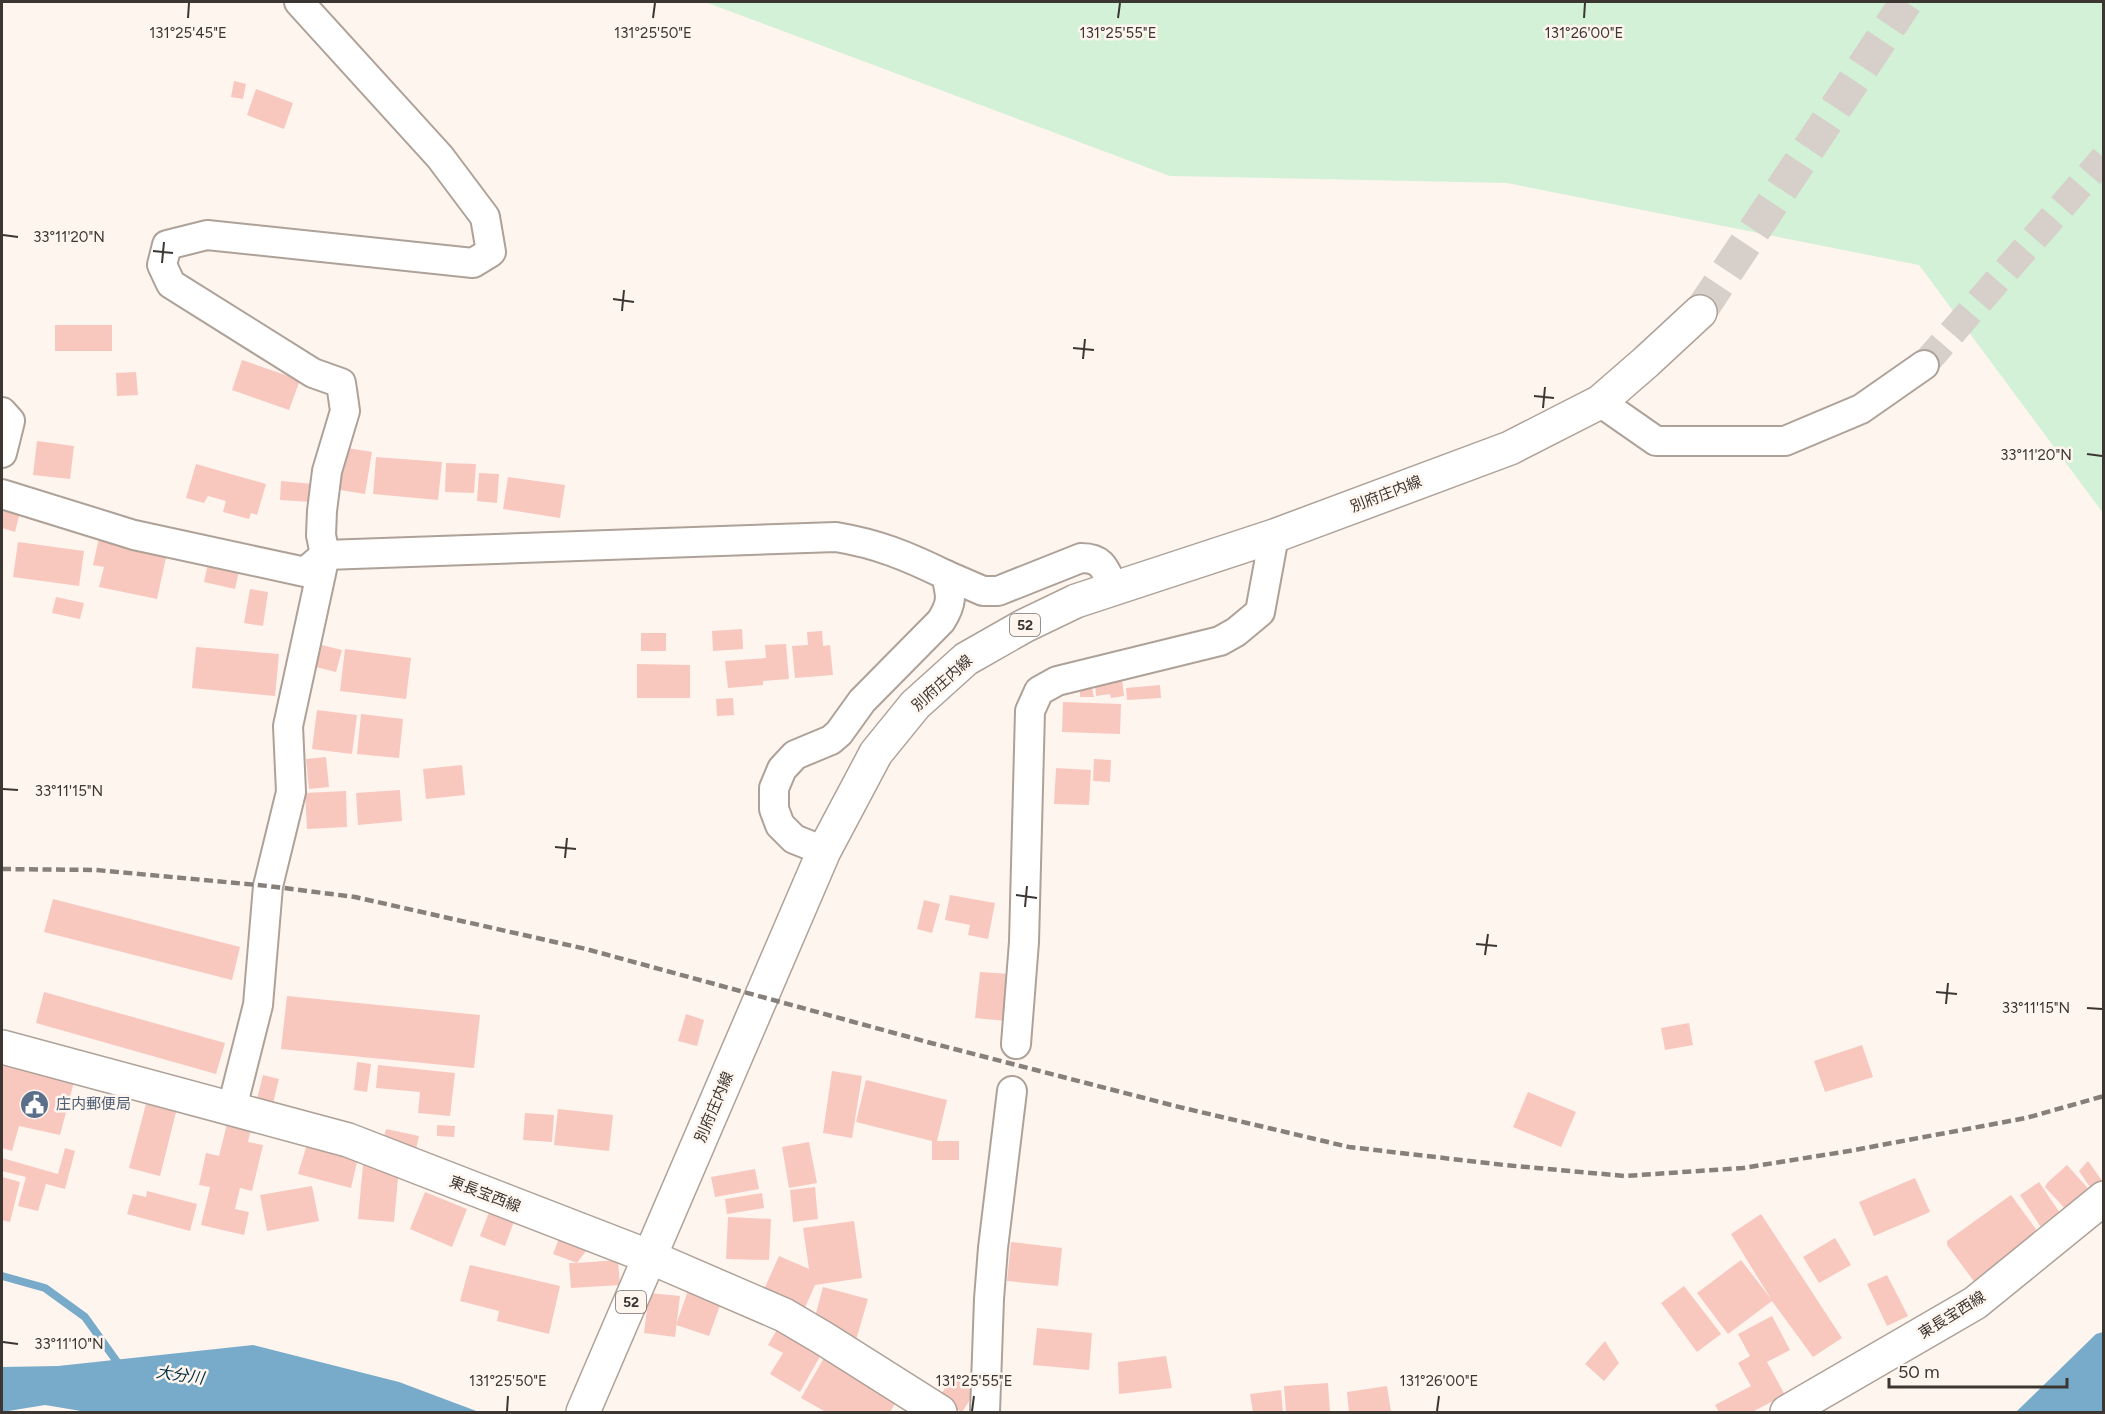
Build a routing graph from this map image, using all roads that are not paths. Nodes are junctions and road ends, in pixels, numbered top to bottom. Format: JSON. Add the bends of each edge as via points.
{"nodes":[{"id":1,"x":299,"y":2,"type":"edge"},
{"id":2,"x":1700,"y":312,"type":"tunnel mouth"},
{"id":3,"x":1924,"y":365,"type":"tunnel mouth"},
{"id":4,"x":1600,"y":402,"type":"junction"},
{"id":5,"x":2,"y":412,"type":"edge"},
{"id":6,"x":2,"y":453,"type":"edge"},
{"id":7,"x":2,"y":494,"type":"edge"},
{"id":8,"x":1274,"y":536,"type":"junction"},
{"id":9,"x":325,"y":555,"type":"junction"},
{"id":10,"x":945,"y":575,"type":"junction"},
{"id":11,"x":1114,"y":589,"type":"junction"},
{"id":12,"x":824,"y":851,"type":"junction"},
{"id":13,"x":1017,"y":1044,"type":"dead end"},
{"id":14,"x":2,"y":1047,"type":"edge"},
{"id":15,"x":1012,"y":1091,"type":"dead end"},
{"id":16,"x":232,"y":1108,"type":"junction"},
{"id":17,"x":2103,"y":1198,"type":"edge"},
{"id":18,"x":650,"y":1257,"type":"junction"},
{"id":19,"x":584,"y":1413,"type":"edge"},
{"id":20,"x":940,"y":1413,"type":"edge"},
{"id":21,"x":985,"y":1413,"type":"edge"},
{"id":22,"x":1787,"y":1413,"type":"edge"}],
"edges":[{"from":1,"to":9,"type":"street","via":[[440,157],[485,218],[491,252],[473,263],[207,235],[167,245],[162,265],[171,284],[313,373],[341,383],[345,411],[327,471],[322,511]]},
{"from":2,"to":4,"type":"main road","name":"別府庄内線","number":"52"},
{"from":3,"to":4,"type":"street","via":[[1861,410],[1785,441],[1656,441]]},
{"from":4,"to":8,"type":"main road","name":"別府庄内線","number":"52","via":[[1510,448]]},
{"from":5,"to":6,"type":"street","via":[[10,421]]},
{"from":7,"to":9,"type":"street","via":[[134,535],[305,572]]},
{"from":8,"to":11,"type":"main road","name":"別府庄内線","number":"52"},
{"from":8,"to":13,"type":"street","via":[[1260,612],[1236,632],[1220,641],[1057,681],[1039,691],[1030,711],[1024,942]]},
{"from":9,"to":10,"type":"street","via":[[836,537],[902,553]]},
{"from":9,"to":16,"type":"street","via":[[288,726],[291,792],[268,886],[258,1005]]},
{"from":10,"to":11,"type":"street","via":[[983,591],[998,591],[1081,558],[1093,558],[1101,563]]},
{"from":10,"to":12,"type":"street","via":[[950,608],[941,621],[862,701],[839,733],[795,755],[782,769],[774,788],[774,809],[780,825],[794,839]]},
{"from":11,"to":12,"type":"main road","name":"別府庄内線","number":"52","via":[[1076,601],[966,659],[924,697],[876,753]]},
{"from":12,"to":18,"type":"main road","name":"別府庄内線","number":"52"},
{"from":14,"to":16,"type":"main road","name":"東長宝西線"},
{"from":15,"to":21,"type":"street","via":[[992,1259]]},
{"from":16,"to":18,"type":"main road","name":"東長宝西線","via":[[348,1140]]},
{"from":17,"to":22,"type":"main road","name":"東長宝西線","via":[[1975,1303]]},
{"from":18,"to":19,"type":"main road","name":"別府庄内線","number":"52"},
{"from":18,"to":20,"type":"main road","name":"東長宝西線","via":[[784,1315]]}]}
